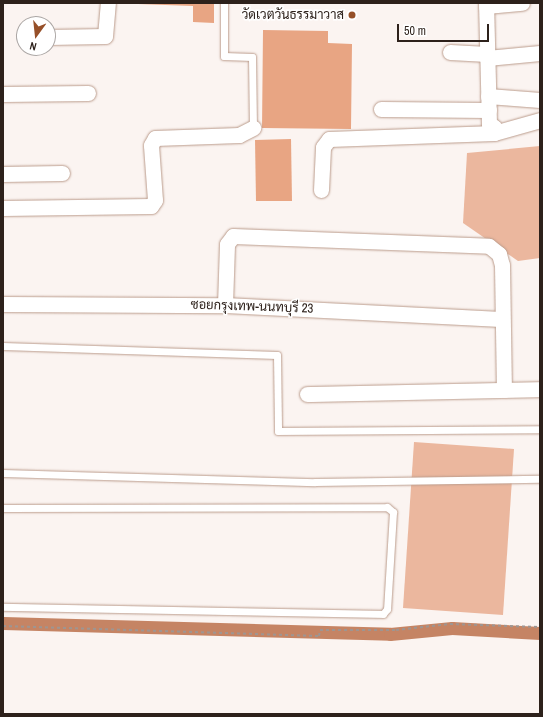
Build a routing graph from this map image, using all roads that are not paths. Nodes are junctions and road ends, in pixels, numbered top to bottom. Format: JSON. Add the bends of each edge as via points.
{"nodes":[{"id":1,"x":108,"y":3,"type":"edge"},
{"id":2,"x":224,"y":3,"type":"edge"},
{"id":3,"x":522,"y":3,"type":"edge"},
{"id":4,"x":486,"y":4,"type":"edge"},
{"id":5,"x":56,"y":37,"type":"edge"},
{"id":6,"x":450,"y":52,"type":"dead end"},
{"id":7,"x":540,"y":53,"type":"edge"},
{"id":8,"x":487,"y":56,"type":"junction"},
{"id":9,"x":88,"y":93,"type":"dead end"},
{"id":10,"x":3,"y":94,"type":"edge"},
{"id":11,"x":540,"y":100,"type":"edge"},
{"id":12,"x":488,"y":103,"type":"junction"},
{"id":13,"x":381,"y":109,"type":"dead end"},
{"id":14,"x":540,"y":120,"type":"edge"},
{"id":15,"x":253,"y":128,"type":"joint"},
{"id":16,"x":494,"y":133,"type":"junction"},
{"id":17,"x":62,"y":173,"type":"dead end"},
{"id":18,"x":3,"y":174,"type":"edge"},
{"id":19,"x":321,"y":190,"type":"dead end"},
{"id":20,"x":3,"y":208,"type":"edge"},
{"id":21,"x":3,"y":304,"type":"edge"},
{"id":22,"x":225,"y":305,"type":"junction"},
{"id":23,"x":501,"y":319,"type":"junction"},
{"id":24,"x":3,"y":346,"type":"edge"},
{"id":25,"x":540,"y":389,"type":"edge"},
{"id":26,"x":504,"y":390,"type":"junction"},
{"id":27,"x":307,"y":394,"type":"dead end"},
{"id":28,"x":540,"y":429,"type":"edge"},
{"id":29,"x":3,"y":474,"type":"edge"},
{"id":30,"x":540,"y":479,"type":"edge"},
{"id":31,"x":3,"y":508,"type":"edge"},
{"id":32,"x":3,"y":607,"type":"edge"}],
"edges":[{"from":1,"to":5,"type":"street","via":[[105,36]]},
{"from":2,"to":15,"type":"lane","via":[[224,56],[252,57]]},
{"from":3,"to":4,"type":"street"},
{"from":4,"to":8,"type":"street"},
{"from":6,"to":8,"type":"street"},
{"from":7,"to":8,"type":"street"},
{"from":8,"to":12,"type":"street"},
{"from":9,"to":10,"type":"street"},
{"from":11,"to":12,"type":"street"},
{"from":12,"to":13,"type":"street"},
{"from":12,"to":16,"type":"street"},
{"from":14,"to":16,"type":"street"},
{"from":15,"to":20,"type":"street","via":[[240,135],[155,138],[151,144],[154,200],[151,206]]},
{"from":16,"to":19,"type":"street","via":[[329,139],[323,147]]},
{"from":17,"to":18,"type":"street"},
{"from":21,"to":22,"type":"street","name":"ซอยกรุงเทพ-นนทบุรี 23"},
{"from":22,"to":23,"type":"street","name":"ซอยกรุงเทพ-นนทบุรี 23"},
{"from":22,"to":23,"type":"street","via":[[227,244],[233,236],[477,244],[499,254]]},
{"from":23,"to":26,"type":"street"},
{"from":24,"to":28,"type":"lane","via":[[277,355],[278,431]]},
{"from":25,"to":26,"type":"street"},
{"from":26,"to":27,"type":"street"},
{"from":29,"to":30,"type":"lane","via":[[315,482]]},
{"from":31,"to":32,"type":"lane","via":[[387,506],[392,512],[387,609],[383,614]]}]}
